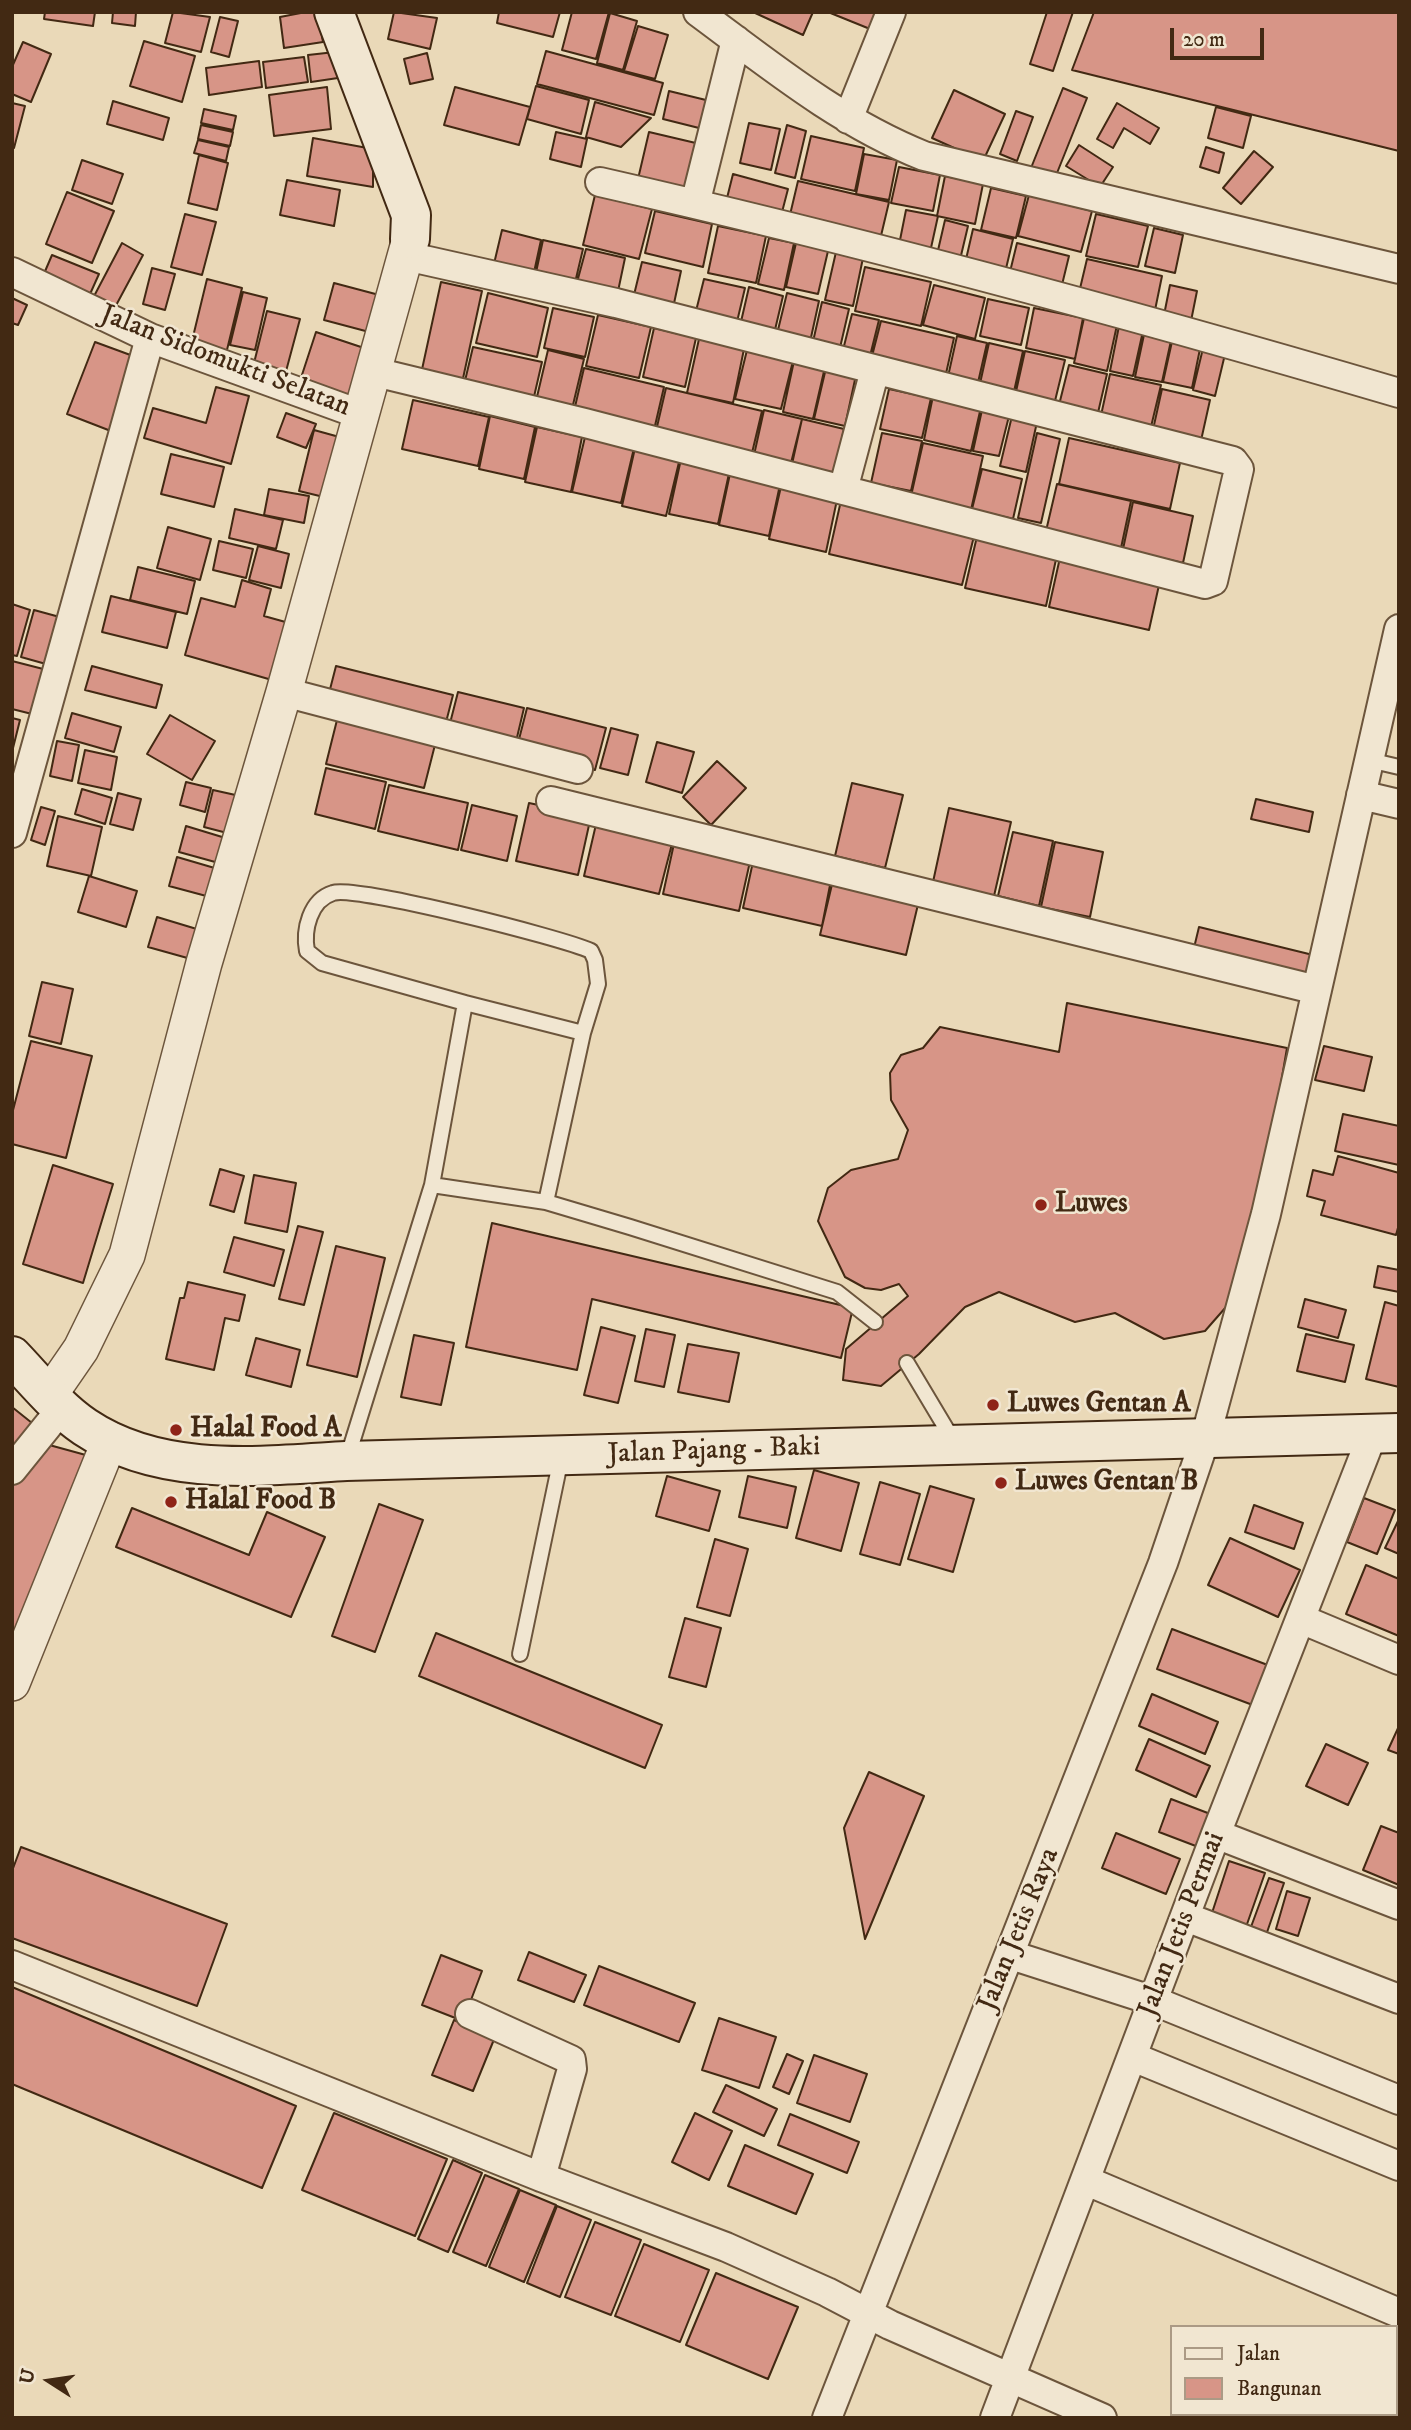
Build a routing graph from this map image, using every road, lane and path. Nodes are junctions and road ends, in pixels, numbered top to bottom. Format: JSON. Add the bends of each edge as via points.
{"nodes":[{"id":1,"x":334,"y":12,"type":"edge"},
{"id":2,"x":698,"y":12,"type":"edge"},
{"id":3,"x":891,"y":12,"type":"edge"},
{"id":4,"x":736,"y":40,"type":"junction"},
{"id":5,"x":848,"y":119,"type":"junction"},
{"id":6,"x":600,"y":182,"type":"dead end"},
{"id":7,"x":695,"y":204,"type":"junction"},
{"id":8,"x":408,"y":248,"type":"junction"},
{"id":9,"x":1399,"y":268,"type":"edge"},
{"id":10,"x":12,"y":272,"type":"edge"},
{"id":11,"x":150,"y":338,"type":"junction"},
{"id":12,"x":875,"y":370,"type":"junction"},
{"id":13,"x":382,"y":374,"type":"junction"},
{"id":14,"x":1399,"y":393,"type":"edge"},
{"id":15,"x":362,"y":415,"type":"junction"},
{"id":16,"x":844,"y":490,"type":"junction"},
{"id":17,"x":1399,"y":629,"type":"edge"},
{"id":18,"x":284,"y":692,"type":"junction"},
{"id":19,"x":1369,"y":760,"type":"junction"},
{"id":20,"x":1399,"y":767,"type":"edge"},
{"id":21,"x":578,"y":769,"type":"dead end"},
{"id":22,"x":1361,"y":795,"type":"junction"},
{"id":23,"x":551,"y":802,"type":"dead end"},
{"id":24,"x":1399,"y":804,"type":"edge"},
{"id":25,"x":12,"y":834,"type":"edge"},
{"id":26,"x":1317,"y":990,"type":"junction"},
{"id":27,"x":465,"y":1003,"type":"junction"},
{"id":28,"x":583,"y":1033,"type":"junction"},
{"id":29,"x":432,"y":1185,"type":"junction"},
{"id":30,"x":545,"y":1202,"type":"junction"},
{"id":31,"x":875,"y":1322,"type":"dead end"},
{"id":32,"x":12,"y":1356,"type":"edge"},
{"id":33,"x":907,"y":1363,"type":"dead end"},
{"id":34,"x":56,"y":1401,"type":"junction"},
{"id":35,"x":1386,"y":1433,"type":"edge"},
{"id":36,"x":1205,"y":1438,"type":"junction"},
{"id":37,"x":110,"y":1440,"type":"junction"},
{"id":38,"x":954,"y":1444,"type":"junction"},
{"id":39,"x":562,"y":1457,"type":"junction"},
{"id":40,"x":346,"y":1461,"type":"junction"},
{"id":41,"x":12,"y":1470,"type":"edge"},
{"id":42,"x":1301,"y":1619,"type":"junction"},
{"id":43,"x":520,"y":1654,"type":"dead end"},
{"id":44,"x":1399,"y":1660,"type":"edge"},
{"id":45,"x":12,"y":1683,"type":"edge"},
{"id":46,"x":1216,"y":1835,"type":"junction"},
{"id":47,"x":1399,"y":1905,"type":"edge"},
{"id":48,"x":1186,"y":1917,"type":"junction"},
{"id":49,"x":1010,"y":1955,"type":"junction"},
{"id":50,"x":12,"y":1965,"type":"edge"},
{"id":51,"x":1399,"y":1999,"type":"edge"},
{"id":52,"x":1154,"y":2001,"type":"junction"},
{"id":53,"x":470,"y":2014,"type":"dead end"},
{"id":54,"x":1133,"y":2057,"type":"junction"},
{"id":55,"x":1399,"y":2100,"type":"edge"},
{"id":56,"x":1399,"y":2166,"type":"edge"},
{"id":57,"x":541,"y":2177,"type":"junction"},
{"id":58,"x":1087,"y":2181,"type":"junction"},
{"id":59,"x":870,"y":2313,"type":"junction"},
{"id":60,"x":1399,"y":2313,"type":"edge"},
{"id":61,"x":1012,"y":2378,"type":"junction"},
{"id":62,"x":827,"y":2418,"type":"edge"},
{"id":63,"x":995,"y":2418,"type":"edge"},
{"id":64,"x":1102,"y":2418,"type":"edge"}],
"edges":[{"from":1,"to":8,"type":"main road","via":[[411,215]]},
{"from":2,"to":4,"type":"street"},
{"from":3,"to":5,"type":"street"},
{"from":4,"to":5,"type":"street"},
{"from":4,"to":7,"type":"street"},
{"from":5,"to":9,"type":"street","via":[[894,144],[956,165]]},
{"from":6,"to":7,"type":"street"},
{"from":7,"to":14,"type":"street","via":[[938,263]]},
{"from":8,"to":12,"type":"street"},
{"from":8,"to":13,"type":"street"},
{"from":10,"to":11,"type":"street","name":"Jalan Sidomukti Selatan"},
{"from":11,"to":15,"type":"street","name":"Jalan Sidomukti Selatan"},
{"from":11,"to":25,"type":"street"},
{"from":12,"to":16,"type":"street"},
{"from":12,"to":16,"type":"street","via":[[1236,463],[1213,581],[1192,581]]},
{"from":13,"to":15,"type":"street"},
{"from":13,"to":16,"type":"street"},
{"from":15,"to":18,"type":"street"},
{"from":17,"to":19,"type":"street","name":"Jalan Jetis Raya"},
{"from":18,"to":21,"type":"street"},
{"from":18,"to":34,"type":"street","via":[[204,963],[127,1255]]},
{"from":19,"to":20,"type":"lane"},
{"from":19,"to":22,"type":"street","name":"Jalan Jetis Raya"},
{"from":22,"to":24,"type":"street"},
{"from":22,"to":26,"type":"street","name":"Jalan Jetis Raya"},
{"from":23,"to":26,"type":"street"},
{"from":26,"to":36,"type":"street","name":"Jalan Jetis Raya","via":[[1266,1214]]},
{"from":27,"to":28,"type":"lane"},
{"from":27,"to":28,"type":"lane","via":[[322,963],[307,951],[308,919],[322,898],[348,891],[580,946],[591,951],[598,984]]},
{"from":27,"to":29,"type":"lane"},
{"from":28,"to":30,"type":"lane"},
{"from":29,"to":30,"type":"lane"},
{"from":29,"to":40,"type":"lane"},
{"from":30,"to":31,"type":"lane","via":[[837,1292]]},
{"from":32,"to":34,"type":"main road","name":"Jalan Pajang - Baki"},
{"from":33,"to":38,"type":"lane"},
{"from":34,"to":37,"type":"main road","name":"Jalan Pajang - Baki","via":[[85,1427]]},
{"from":34,"to":41,"type":"street"},
{"from":35,"to":36,"type":"main road","name":"Jalan Pajang - Baki"},
{"from":35,"to":42,"type":"street","name":"Jalan Jetis Permai"},
{"from":36,"to":38,"type":"main road","name":"Jalan Pajang - Baki"},
{"from":36,"to":49,"type":"street","name":"Jalan Jetis Raya","via":[[1163,1563]]},
{"from":37,"to":40,"type":"main road","name":"Jalan Pajang - Baki","via":[[163,1459],[209,1464],[250,1467]]},
{"from":37,"to":45,"type":"street"},
{"from":38,"to":39,"type":"main road","name":"Jalan Pajang - Baki"},
{"from":39,"to":40,"type":"main road","name":"Jalan Pajang - Baki"},
{"from":39,"to":43,"type":"lane"},
{"from":42,"to":44,"type":"street"},
{"from":42,"to":46,"type":"street","name":"Jalan Jetis Permai"},
{"from":46,"to":47,"type":"street"},
{"from":46,"to":48,"type":"street","name":"Jalan Jetis Permai"},
{"from":48,"to":51,"type":"street"},
{"from":48,"to":52,"type":"street","name":"Jalan Jetis Permai"},
{"from":49,"to":52,"type":"street"},
{"from":49,"to":59,"type":"street","name":"Jalan Jetis Raya"},
{"from":50,"to":57,"type":"street"},
{"from":52,"to":54,"type":"street","name":"Jalan Jetis Permai"},
{"from":52,"to":55,"type":"street"},
{"from":53,"to":57,"type":"street","via":[[571,2060]]},
{"from":54,"to":56,"type":"street"},
{"from":54,"to":58,"type":"street","name":"Jalan Jetis Permai"},
{"from":57,"to":59,"type":"street","via":[[726,2247]]},
{"from":58,"to":60,"type":"street"},
{"from":58,"to":61,"type":"street","name":"Jalan Jetis Permai"},
{"from":59,"to":61,"type":"street"},
{"from":59,"to":62,"type":"street","name":"Jalan Jetis Raya"},
{"from":61,"to":63,"type":"street","name":"Jalan Jetis Permai"},
{"from":61,"to":64,"type":"street"}]}
